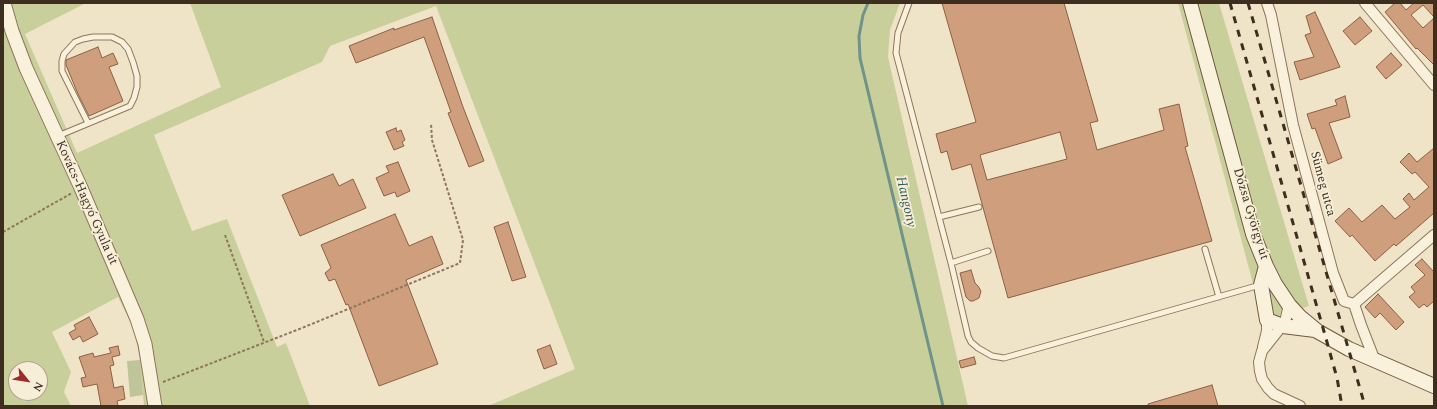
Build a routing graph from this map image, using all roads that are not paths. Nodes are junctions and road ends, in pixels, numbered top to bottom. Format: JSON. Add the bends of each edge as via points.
{"nodes":[{"id":1,"x":4,"y":3,"type":"edge"},
{"id":2,"x":909,"y":3,"type":"edge"},
{"id":3,"x":1190,"y":3,"type":"edge"},
{"id":4,"x":1267,"y":3,"type":"edge"},
{"id":5,"x":1365,"y":3,"type":"edge"},
{"id":6,"x":1434,"y":85,"type":"edge"},
{"id":7,"x":88,"y":123,"type":"junction"},
{"id":8,"x":57,"y":136,"type":"junction"},
{"id":9,"x":979,"y":207,"type":"dead end"},
{"id":10,"x":939,"y":217,"type":"junction"},
{"id":11,"x":1434,"y":235,"type":"edge"},
{"id":12,"x":1204,"y":249,"type":"dead end"},
{"id":13,"x":988,"y":251,"type":"dead end"},
{"id":14,"x":951,"y":263,"type":"junction"},
{"id":15,"x":1266,"y":266,"type":"junction"},
{"id":16,"x":1261,"y":284,"type":"junction"},
{"id":17,"x":1219,"y":297,"type":"junction"},
{"id":18,"x":1289,"y":304,"type":"junction"},
{"id":19,"x":1354,"y":304,"type":"junction"},
{"id":20,"x":1267,"y":320,"type":"junction"},
{"id":21,"x":1282,"y":326,"type":"junction"},
{"id":22,"x":1317,"y":331,"type":"junction"},
{"id":23,"x":1262,"y":352,"type":"junction"},
{"id":24,"x":1375,"y":361,"type":"junction"},
{"id":25,"x":1434,"y":386,"type":"edge"},
{"id":26,"x":155,"y":406,"type":"edge"},
{"id":27,"x":1300,"y":406,"type":"edge"}],
"edges":[{"from":1,"to":8,"type":"street","name":"Kovács-Hagyó Gyula út","via":[[26,68]]},
{"from":2,"to":10,"type":"lane","via":[[898,32],[896,53]]},
{"from":3,"to":15,"type":"main road","name":"Dózsa György út","via":[[1253,234]]},
{"from":4,"to":19,"type":"street","name":"Sümeg utca","via":[[1292,125],[1333,273],[1344,301]]},
{"from":5,"to":6,"type":"street"},
{"from":7,"to":7,"type":"lane","via":[[130,106],[134,98],[137,76],[133,62],[122,42],[112,37],[92,37],[75,42],[64,54],[62,61],[62,71]]},
{"from":7,"to":8,"type":"lane"},
{"from":8,"to":26,"type":"street","name":"Kovács-Hagyó Gyula út","via":[[137,319],[146,344]]},
{"from":9,"to":10,"type":"lane"},
{"from":10,"to":14,"type":"lane"},
{"from":11,"to":19,"type":"street"},
{"from":12,"to":17,"type":"lane"},
{"from":13,"to":14,"type":"lane"},
{"from":14,"to":17,"type":"lane","via":[[971,342],[992,356],[1000,358]]},
{"from":15,"to":16,"type":"main road"},
{"from":15,"to":18,"type":"main road","name":"Dózsa György út"},
{"from":16,"to":17,"type":"lane"},
{"from":16,"to":20,"type":"main road"},
{"from":18,"to":21,"type":"street"},
{"from":18,"to":22,"type":"main road","name":"Dózsa György út"},
{"from":19,"to":24,"type":"street"},
{"from":20,"to":21,"type":"main road"},
{"from":20,"to":23,"type":"street","via":[[1268,331]]},
{"from":21,"to":22,"type":"main road"},
{"from":21,"to":23,"type":"street"},
{"from":22,"to":24,"type":"main road","name":"Dózsa György út"},
{"from":23,"to":27,"type":"street","via":[[1262,380],[1274,394]]},
{"from":24,"to":25,"type":"main road","name":"Dózsa György út"}]}
